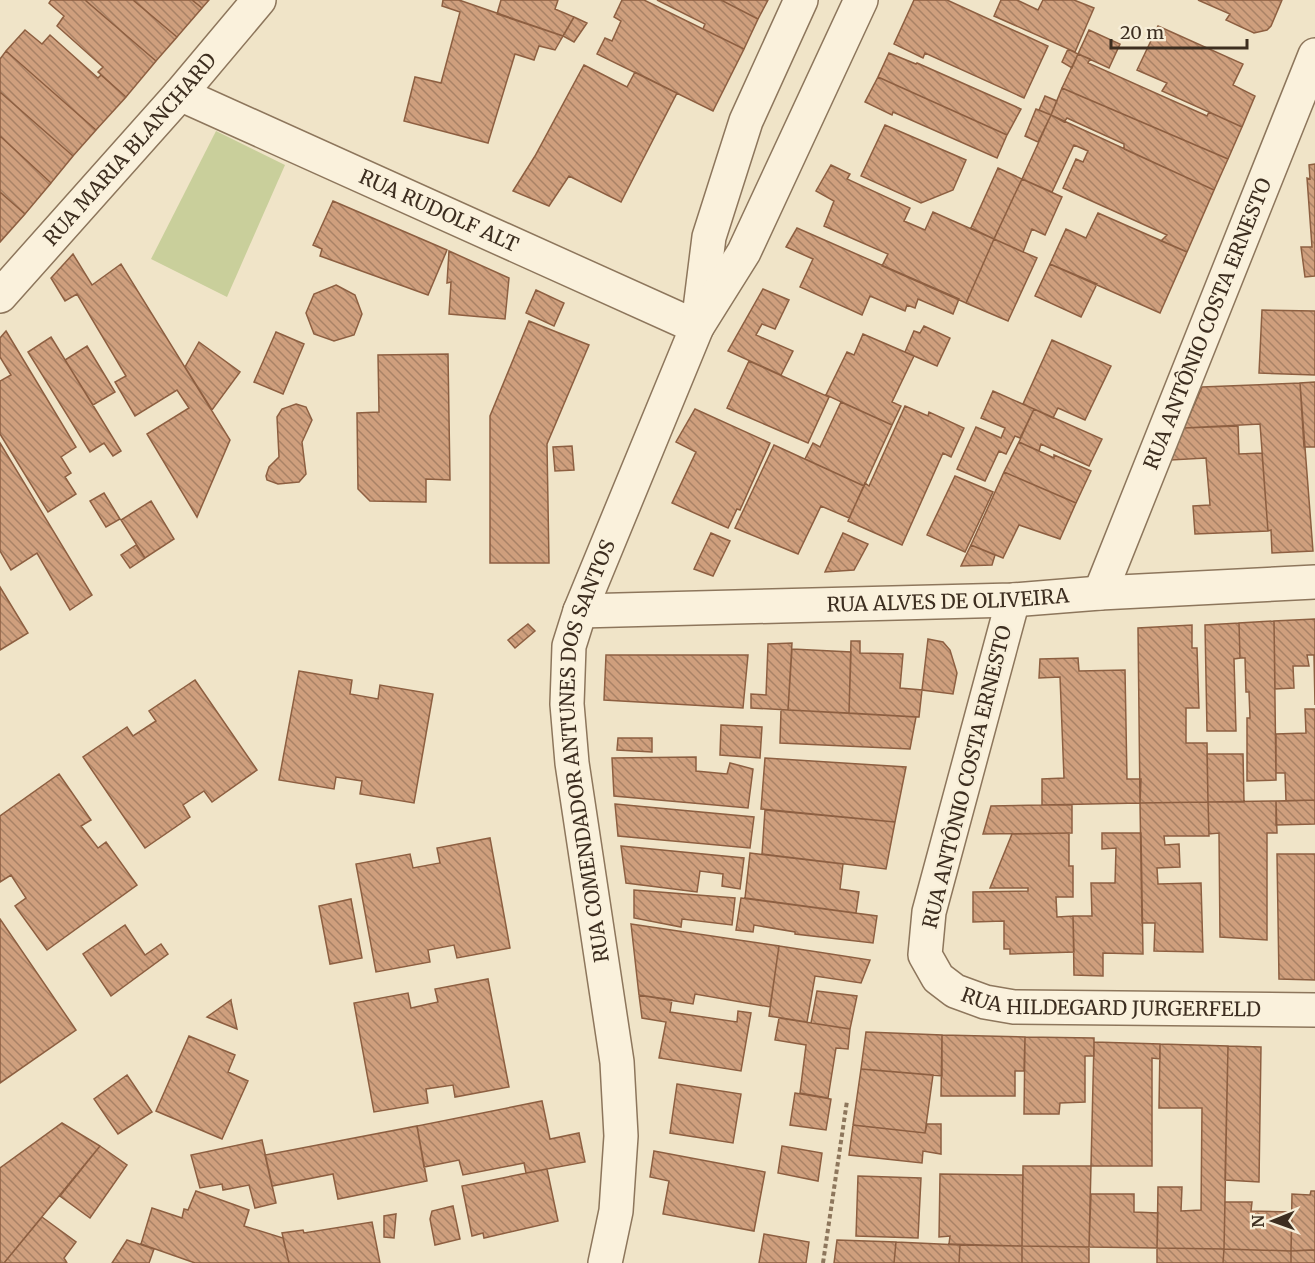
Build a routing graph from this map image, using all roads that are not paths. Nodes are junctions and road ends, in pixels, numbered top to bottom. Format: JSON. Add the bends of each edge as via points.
{"nodes":[{"id":1,"x":259,"y":0,"type":"edge"},
{"id":2,"x":801,"y":0,"type":"edge"},
{"id":3,"x":861,"y":0,"type":"edge"},
{"id":4,"x":1312,"y":72,"type":"edge"},
{"id":5,"x":180,"y":94,"type":"junction"},
{"id":6,"x":0,"y":296,"type":"edge"},
{"id":7,"x":697,"y":327,"type":"junction"},
{"id":8,"x":1315,"y":582,"type":"edge"},
{"id":9,"x":1100,"y":593,"type":"junction"},
{"id":10,"x":1012,"y":600,"type":"junction"},
{"id":11,"x":580,"y":610,"type":"junction"},
{"id":12,"x":924,"y":955,"type":"joint"},
{"id":13,"x":1315,"y":1010,"type":"edge"},
{"id":14,"x":605,"y":1263,"type":"edge"}],
"edges":[{"from":1,"to":5,"type":"street","name":"RUA MARIA BLANCHARD"},
{"from":2,"to":7,"type":"street","name":"RUA COMENDADOR ANTUNES DOS SANTOS","via":[[746,121],[709,237]]},
{"from":3,"to":7,"type":"street","name":"RUA COMENDADOR ANTUNES DOS SANTOS","via":[[744,252]]},
{"from":4,"to":9,"type":"street","name":"RUA ANTÔNIO COSTA ERNESTO"},
{"from":5,"to":6,"type":"street","name":"RUA MARIA BLANCHARD"},
{"from":5,"to":7,"type":"street","name":"RUA RUDOLF ALT"},
{"from":7,"to":11,"type":"street","name":"RUA COMENDADOR ANTUNES DOS SANTOS"},
{"from":8,"to":9,"type":"street","name":"RUA ALVES DE OLIVEIRA"},
{"from":9,"to":10,"type":"street","name":"RUA ALVES DE OLIVEIRA"},
{"from":10,"to":11,"type":"street","name":"RUA ALVES DE OLIVEIRA"},
{"from":10,"to":12,"type":"street","name":"RUA ANTÔNIO COSTA ERNESTO","via":[[929,912]]},
{"from":11,"to":14,"type":"street","name":"RUA COMENDADOR ANTUNES DOS SANTOS","via":[[570,646],[567,704],[572,763],[617,1062],[621,1136],[615,1211]]},
{"from":12,"to":13,"type":"street","name":"RUA HILDEGARD JURGERFELD","via":[[939,978],[955,991],[1014,1007]]}]}
